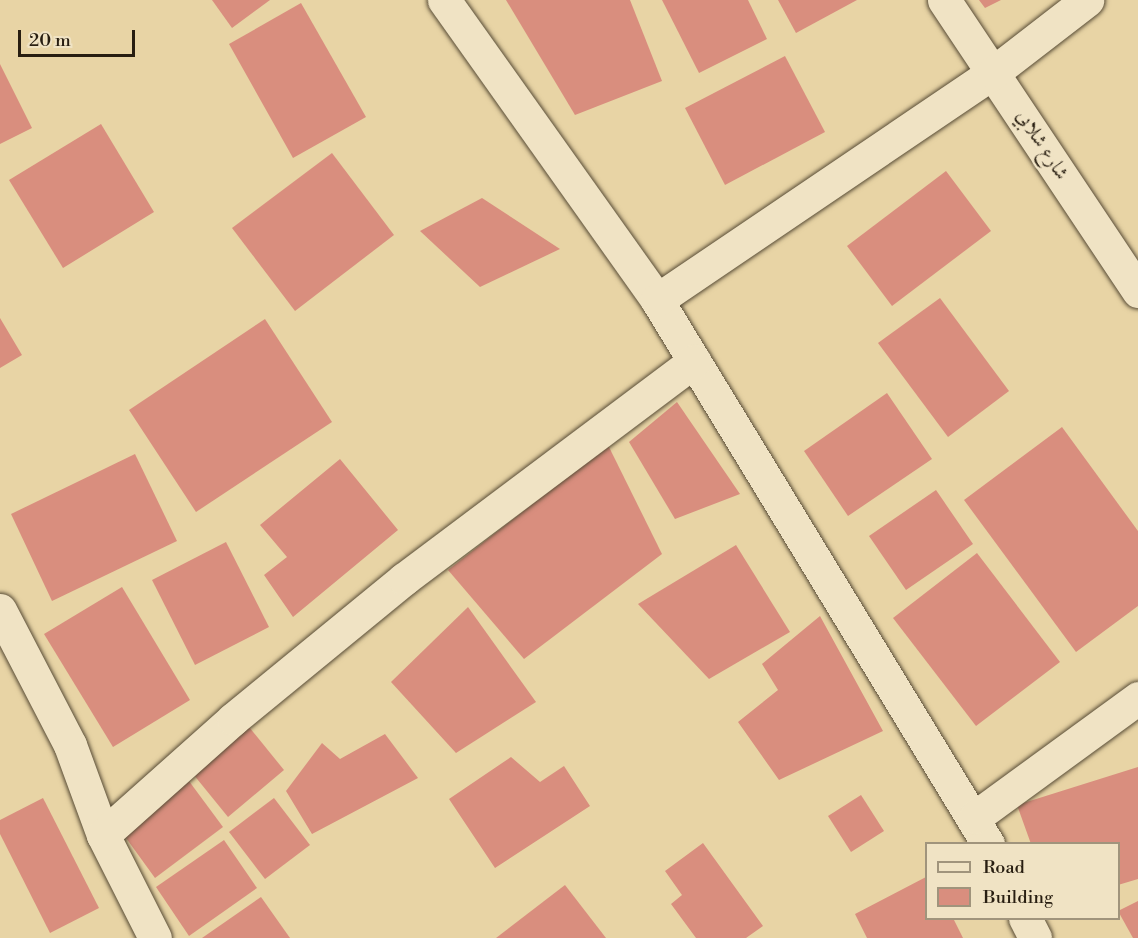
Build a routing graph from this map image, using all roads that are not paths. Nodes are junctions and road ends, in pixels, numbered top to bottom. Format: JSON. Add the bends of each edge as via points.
{"nodes":[{"id":1,"x":444,"y":0,"type":"edge"},
{"id":2,"x":944,"y":0,"type":"edge"},
{"id":3,"x":1087,"y":0,"type":"edge"},
{"id":4,"x":994,"y":72,"type":"junction"},
{"id":5,"x":1138,"y":291,"type":"edge"},
{"id":6,"x":657,"y":300,"type":"junction"},
{"id":7,"x":694,"y":361,"type":"junction"},
{"id":8,"x":0,"y":610,"type":"edge"},
{"id":9,"x":1138,"y":698,"type":"edge"},
{"id":10,"x":982,"y":830,"type":"edge"},
{"id":11,"x":103,"y":835,"type":"junction"},
{"id":12,"x":1026,"y":920,"type":"edge"},
{"id":13,"x":155,"y":938,"type":"edge"},
{"id":14,"x":1035,"y":938,"type":"edge"}],
"edges":[{"from":1,"to":6,"type":"street"},
{"from":2,"to":4,"type":"street","name":"شارع شلابي"},
{"from":3,"to":4,"type":"street"},
{"from":4,"to":5,"type":"street","name":"شارع شلابي"},
{"from":4,"to":6,"type":"street"},
{"from":6,"to":7,"type":"street"},
{"from":7,"to":10,"type":"street"},
{"from":7,"to":11,"type":"street","via":[[404,579],[233,719]]},
{"from":8,"to":11,"type":"street","via":[[70,745]]},
{"from":9,"to":10,"type":"street"},
{"from":11,"to":13,"type":"street"},
{"from":12,"to":14,"type":"street"}]}
